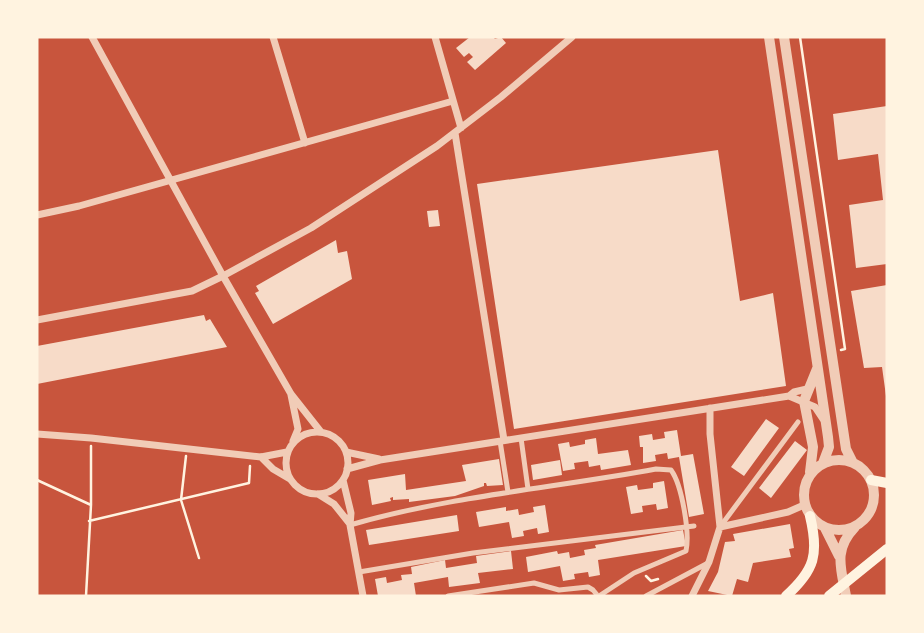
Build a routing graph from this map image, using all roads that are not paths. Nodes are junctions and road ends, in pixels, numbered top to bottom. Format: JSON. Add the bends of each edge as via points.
{"nodes":[{"id":1,"x":92,"y":37,"type":"edge"},
{"id":2,"x":272,"y":37,"type":"edge"},
{"id":3,"x":435,"y":37,"type":"edge"},
{"id":4,"x":572,"y":37,"type":"edge"},
{"id":5,"x":769,"y":37,"type":"edge"},
{"id":6,"x":784,"y":37,"type":"edge"},
{"id":7,"x":453,"y":101,"type":"junction"},
{"id":8,"x":458,"y":131,"type":"junction"},
{"id":9,"x":304,"y":143,"type":"junction"},
{"id":10,"x":170,"y":179,"type":"junction"},
{"id":11,"x":37,"y":215,"type":"edge"},
{"id":12,"x":223,"y":276,"type":"junction"},
{"id":13,"x":37,"y":320,"type":"edge"},
{"id":14,"x":818,"y":365,"type":"junction"},
{"id":15,"x":807,"y":389,"type":"junction"},
{"id":16,"x":291,"y":394,"type":"junction"},
{"id":17,"x":789,"y":396,"type":"junction"},
{"id":18,"x":804,"y":401,"type":"junction"},
{"id":19,"x":710,"y":408,"type":"junction"},
{"id":20,"x":798,"y":422,"type":"dead end"},
{"id":21,"x":827,"y":426,"type":"junction"},
{"id":22,"x":321,"y":432,"type":"junction"},
{"id":23,"x":37,"y":434,"type":"edge"},
{"id":24,"x":521,"y":438,"type":"junction"},
{"id":25,"x":502,"y":441,"type":"junction"},
{"id":26,"x":289,"y":449,"type":"junction"},
{"id":27,"x":346,"y":452,"type":"junction"},
{"id":28,"x":261,"y":457,"type":"junction"},
{"id":29,"x":380,"y":460,"type":"junction"},
{"id":30,"x":823,"y":463,"type":"junction"},
{"id":31,"x":853,"y":463,"type":"junction"},
{"id":32,"x":347,"y":470,"type":"junction"},
{"id":33,"x":809,"y":475,"type":"junction"},
{"id":34,"x":290,"y":479,"type":"junction"},
{"id":35,"x":342,"y":480,"type":"junction"},
{"id":36,"x":871,"y":480,"type":"junction"},
{"id":37,"x":887,"y":483,"type":"edge"},
{"id":38,"x":528,"y":489,"type":"junction"},
{"id":39,"x":508,"y":492,"type":"junction"},
{"id":40,"x":318,"y":494,"type":"junction"},
{"id":41,"x":804,"y":505,"type":"junction"},
{"id":42,"x":810,"y":516,"type":"junction"},
{"id":43,"x":350,"y":525,"type":"junction"},
{"id":44,"x":694,"y":526,"type":"dead end"},
{"id":45,"x":686,"y":527,"type":"junction"},
{"id":46,"x":720,"y":527,"type":"junction"},
{"id":47,"x":855,"y":527,"type":"junction"},
{"id":48,"x":825,"y":528,"type":"junction"},
{"id":49,"x":887,"y":549,"type":"edge"},
{"id":50,"x":839,"y":556,"type":"junction"},
{"id":51,"x":709,"y":562,"type":"junction"},
{"id":52,"x":359,"y":572,"type":"junction"},
{"id":53,"x":363,"y":596,"type":"edge"},
{"id":54,"x":448,"y":596,"type":"edge"},
{"id":55,"x":598,"y":596,"type":"edge"},
{"id":56,"x":646,"y":596,"type":"edge"},
{"id":57,"x":692,"y":596,"type":"edge"},
{"id":58,"x":786,"y":596,"type":"edge"},
{"id":59,"x":830,"y":596,"type":"edge"},
{"id":60,"x":846,"y":596,"type":"edge"}],
"edges":[{"from":1,"to":10,"type":"street"},
{"from":2,"to":9,"type":"street"},
{"from":3,"to":7,"type":"street"},
{"from":4,"to":8,"type":"street"},
{"from":5,"to":14,"type":"street"},
{"from":6,"to":31,"type":"street","via":[[846,449]]},
{"from":7,"to":8,"type":"street"},
{"from":7,"to":9,"type":"street"},
{"from":8,"to":12,"type":"street","via":[[311,228]]},
{"from":8,"to":25,"type":"street"},
{"from":9,"to":10,"type":"street"},
{"from":10,"to":11,"type":"street"},
{"from":10,"to":12,"type":"street"},
{"from":12,"to":13,"type":"street","via":[[192,291]]},
{"from":12,"to":16,"type":"street"},
{"from":14,"to":15,"type":"street"},
{"from":14,"to":21,"type":"street"},
{"from":15,"to":17,"type":"street"},
{"from":15,"to":18,"type":"street"},
{"from":16,"to":22,"type":"street"},
{"from":16,"to":26,"type":"street","via":[[298,429]]},
{"from":17,"to":18,"type":"street"},
{"from":17,"to":19,"type":"street"},
{"from":18,"to":21,"type":"street","via":[[815,407]]},
{"from":18,"to":33,"type":"street","via":[[813,447]]},
{"from":19,"to":24,"type":"street"},
{"from":19,"to":46,"type":"street"},
{"from":20,"to":46,"type":"street"},
{"from":21,"to":30,"type":"street","via":[[829,447]]},
{"from":22,"to":26,"type":"street","via":[[304,434]]},
{"from":22,"to":27,"type":"street","via":[[336,439]]},
{"from":23,"to":28,"type":"street"},
{"from":24,"to":25,"type":"street"},
{"from":24,"to":38,"type":"street"},
{"from":25,"to":29,"type":"street"},
{"from":25,"to":39,"type":"street"},
{"from":26,"to":28,"type":"street"},
{"from":26,"to":34,"type":"street","via":[[286,470]]},
{"from":27,"to":29,"type":"street"},
{"from":27,"to":32,"type":"street"},
{"from":28,"to":34,"type":"street"},
{"from":29,"to":32,"type":"street"},
{"from":30,"to":31,"type":"street","via":[[838,459]]},
{"from":30,"to":33,"type":"street"},
{"from":31,"to":36,"type":"street"},
{"from":32,"to":35,"type":"street"},
{"from":33,"to":41,"type":"street"},
{"from":34,"to":40,"type":"street","via":[[299,489]]},
{"from":35,"to":40,"type":"street"},
{"from":35,"to":43,"type":"street"},
{"from":36,"to":37,"type":"main road"},
{"from":36,"to":47,"type":"street","via":[[869,515]]},
{"from":38,"to":39,"type":"street"},
{"from":38,"to":45,"type":"street","via":[[665,468],[675,475]]},
{"from":39,"to":43,"type":"street"},
{"from":40,"to":43,"type":"street","via":[[334,504]]},
{"from":41,"to":42,"type":"street"},
{"from":41,"to":46,"type":"street"},
{"from":42,"to":48,"type":"street"},
{"from":42,"to":58,"type":"main road","via":[[815,540],[812,564]]},
{"from":43,"to":52,"type":"street"},
{"from":44,"to":45,"type":"street"},
{"from":45,"to":52,"type":"street"},
{"from":45,"to":55,"type":"street","via":[[686,551],[634,573]]},
{"from":46,"to":51,"type":"street"},
{"from":47,"to":48,"type":"street","via":[[841,531]]},
{"from":47,"to":50,"type":"street"},
{"from":48,"to":50,"type":"street"},
{"from":49,"to":59,"type":"main road"},
{"from":50,"to":60,"type":"street"},
{"from":51,"to":56,"type":"street"},
{"from":51,"to":57,"type":"street"},
{"from":52,"to":53,"type":"street"},
{"from":54,"to":55,"type":"street","via":[[534,583],[559,590],[588,587]]}]}
